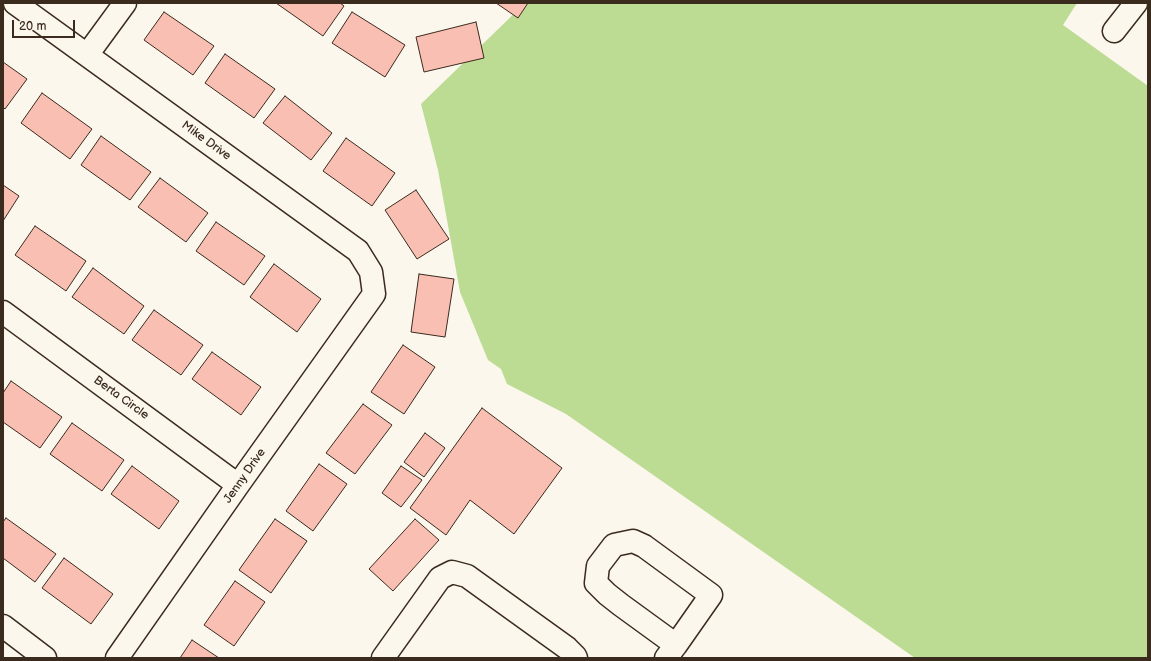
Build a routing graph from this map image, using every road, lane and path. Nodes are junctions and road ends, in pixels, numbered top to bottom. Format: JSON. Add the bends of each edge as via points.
{"nodes":[{"id":1,"x":15,"y":3,"type":"edge"},
{"id":2,"x":125,"y":3,"type":"edge"},
{"id":3,"x":1136,"y":3,"type":"edge"},
{"id":4,"x":1114,"y":31,"type":"dead end"},
{"id":5,"x":87,"y":55,"type":"junction"},
{"id":6,"x":374,"y":294,"type":"joint"},
{"id":7,"x":3,"y":312,"type":"edge"},
{"id":8,"x":238,"y":485,"type":"junction"},
{"id":9,"x":3,"y":626,"type":"edge"},
{"id":10,"x":671,"y":651,"type":"edge"},
{"id":11,"x":45,"y":658,"type":"edge"},
{"id":12,"x":117,"y":658,"type":"edge"},
{"id":13,"x":383,"y":658,"type":"edge"},
{"id":14,"x":576,"y":658,"type":"edge"}],
"edges":[{"from":1,"to":5,"type":"street","name":"Mike Drive"},
{"from":2,"to":5,"type":"street"},
{"from":3,"to":4,"type":"street"},
{"from":5,"to":6,"type":"street","name":"Mike Drive","via":[[358,251],[371,272]]},
{"from":6,"to":8,"type":"street","name":"Jenny Drive"},
{"from":7,"to":8,"type":"street","name":"Berta Circle"},
{"from":8,"to":12,"type":"street","name":"Jenny Drive"},
{"from":9,"to":11,"type":"street"},
{"from":10,"to":10,"type":"street","via":[[711,595],[644,546],[633,541],[614,545],[598,566],[596,583]]},
{"from":13,"to":14,"type":"street","via":[[440,578],[452,572],[467,576],[567,648]]}]}
